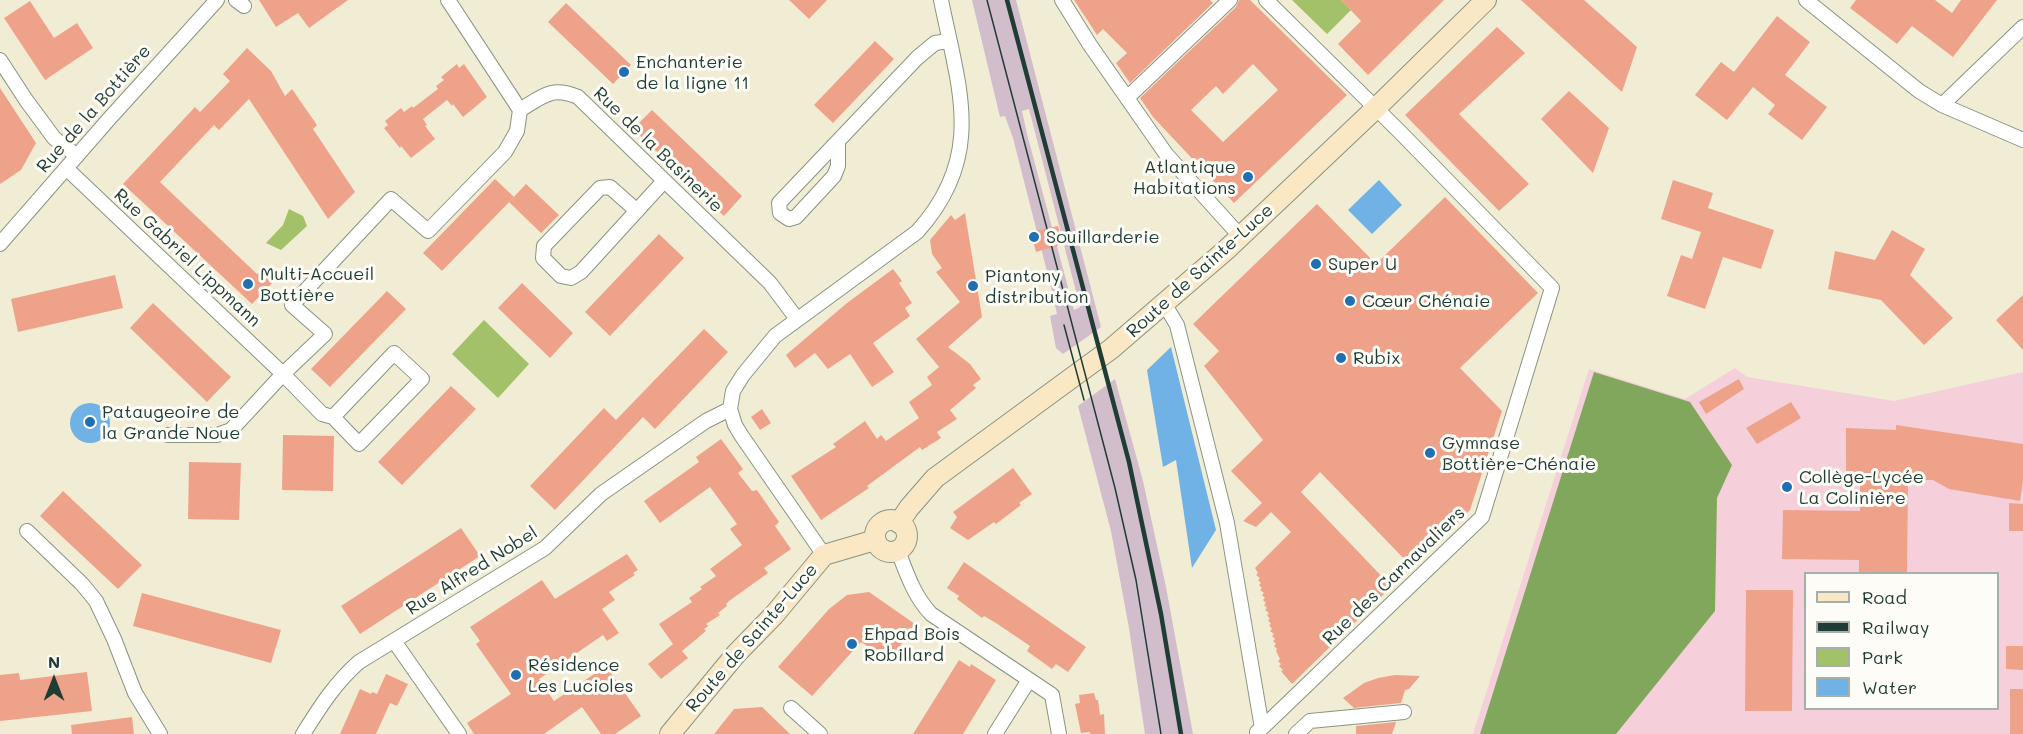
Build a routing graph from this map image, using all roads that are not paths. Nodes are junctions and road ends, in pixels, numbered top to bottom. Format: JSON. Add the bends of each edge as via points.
{"nodes":[{"id":1,"x":217,"y":0,"type":"edge"},
{"id":2,"x":448,"y":0,"type":"edge"},
{"id":3,"x":941,"y":0,"type":"edge"},
{"id":4,"x":1062,"y":0,"type":"edge"},
{"id":5,"x":1230,"y":0,"type":"edge"},
{"id":6,"x":1266,"y":0,"type":"edge"},
{"id":7,"x":1486,"y":0,"type":"edge"},
{"id":8,"x":1806,"y":0,"type":"edge"},
{"id":9,"x":2023,"y":27,"type":"edge"},
{"id":10,"x":949,"y":41,"type":"junction"},
{"id":11,"x":0,"y":60,"type":"edge"},
{"id":12,"x":1127,"y":98,"type":"junction"},
{"id":13,"x":1942,"y":105,"type":"junction"},
{"id":14,"x":1375,"y":109,"type":"junction"},
{"id":15,"x":520,"y":110,"type":"junction"},
{"id":16,"x":2023,"y":140,"type":"edge"},
{"id":17,"x":838,"y":143,"type":"junction"},
{"id":18,"x":77,"y":156,"type":"junction"},
{"id":19,"x":66,"y":168,"type":"junction"},
{"id":20,"x":664,"y":181,"type":"junction"},
{"id":21,"x":637,"y":211,"type":"junction"},
{"id":22,"x":1241,"y":237,"type":"junction"},
{"id":23,"x":0,"y":244,"type":"edge"},
{"id":24,"x":1165,"y":305,"type":"junction"},
{"id":25,"x":796,"y":319,"type":"junction"},
{"id":26,"x":283,"y":374,"type":"junction"},
{"id":27,"x":730,"y":409,"type":"junction"},
{"id":28,"x":333,"y":417,"type":"junction"},
{"id":29,"x":168,"y":435,"type":"dead end"},
{"id":30,"x":899,"y":523,"type":"junction"},
{"id":31,"x":27,"y":531,"type":"dead end"},
{"id":32,"x":875,"y":540,"type":"junction"},
{"id":33,"x":898,"y":551,"type":"junction"},
{"id":34,"x":824,"y":555,"type":"junction"},
{"id":35,"x":394,"y":641,"type":"junction"},
{"id":36,"x":1029,"y":680,"type":"junction"},
{"id":37,"x":791,"y":708,"type":"dead end"},
{"id":38,"x":1404,"y":712,"type":"dead end"},
{"id":39,"x":1258,"y":731,"type":"edge"},
{"id":40,"x":160,"y":734,"type":"edge"},
{"id":41,"x":303,"y":734,"type":"edge"},
{"id":42,"x":459,"y":734,"type":"edge"},
{"id":43,"x":670,"y":734,"type":"edge"},
{"id":44,"x":820,"y":734,"type":"edge"},
{"id":45,"x":995,"y":734,"type":"edge"},
{"id":46,"x":1059,"y":734,"type":"edge"},
{"id":47,"x":1296,"y":734,"type":"edge"}],
"edges":[{"from":1,"to":18,"type":"street","name":"Rue de la Bottière"},
{"from":2,"to":15,"type":"street"},
{"from":3,"to":10,"type":"street"},
{"from":4,"to":12,"type":"street"},
{"from":5,"to":12,"type":"street"},
{"from":6,"to":14,"type":"street"},
{"from":7,"to":14,"type":"street","name":"Route de Sainte-Luce"},
{"from":8,"to":13,"type":"street"},
{"from":9,"to":13,"type":"street"},
{"from":10,"to":17,"type":"street","via":[[935,43],[917,58]]},
{"from":10,"to":25,"type":"street","via":[[963,114],[960,150],[949,186],[934,213],[917,232]]},
{"from":11,"to":18,"type":"street","via":[[54,138]]},
{"from":12,"to":22,"type":"street","via":[[1166,154]]},
{"from":13,"to":16,"type":"street"},
{"from":14,"to":22,"type":"street","name":"Route de Sainte-Luce"},
{"from":14,"to":39,"type":"street","name":"Rue des Carnavaliers","via":[[1552,288],[1482,517]]},
{"from":15,"to":20,"type":"street","name":"Rue de la Basinerie","via":[[549,93],[563,91],[579,97]]},
{"from":15,"to":26,"type":"street","via":[[517,130],[505,152],[428,231],[392,199],[292,305],[324,334]]},
{"from":17,"to":17,"type":"street","via":[[779,204],[780,213],[789,219],[796,217],[834,176]]},
{"from":18,"to":19,"type":"street","name":"Rue de la Bottière"},
{"from":19,"to":23,"type":"street","name":"Rue de la Bottière"},
{"from":19,"to":26,"type":"street","name":"Rue Gabriel Lippmann"},
{"from":20,"to":21,"type":"street"},
{"from":20,"to":25,"type":"street","name":"Rue de la Basinerie","via":[[770,283]]},
{"from":21,"to":21,"type":"street","via":[[610,187],[600,188],[544,246],[543,258],[561,276],[571,278]]},
{"from":22,"to":24,"type":"street","name":"Route de Sainte-Luce"},
{"from":24,"to":30,"type":"street","name":"Route de Sainte-Luce","via":[[1071,380],[935,478]]},
{"from":24,"to":39,"type":"street","name":"Rue des Carnavaliers","via":[[1177,325],[1227,523]]},
{"from":25,"to":27,"type":"street","via":[[775,336],[743,375],[733,391]]},
{"from":26,"to":28,"type":"street","name":"Rue Gabriel Lippmann","via":[[322,414]]},
{"from":26,"to":29,"type":"street","via":[[231,430],[217,435]]},
{"from":27,"to":34,"type":"street","via":[[741,435]]},
{"from":27,"to":35,"type":"street","name":"Rue Alfred Nobel","via":[[706,421],[601,494],[545,548]]},
{"from":28,"to":28,"type":"street","name":"Rue Gabriel Lippmann","via":[[359,444],[422,379],[394,353]]},
{"from":30,"to":32,"type":"street","via":[[889,520],[880,525]]},
{"from":30,"to":33,"type":"street","via":[[907,535]]},
{"from":31,"to":40,"type":"street","via":[[96,601],[135,693]]},
{"from":32,"to":33,"type":"street","via":[[884,551]]},
{"from":32,"to":34,"type":"street","name":"Route de Sainte-Luce"},
{"from":33,"to":36,"type":"street","via":[[913,589],[931,614]]},
{"from":34,"to":43,"type":"street","name":"Route de Sainte-Luce"},
{"from":35,"to":41,"type":"street","name":"Rue Alfred Nobel","via":[[342,677]]},
{"from":35,"to":42,"type":"street"},
{"from":36,"to":45,"type":"street"},
{"from":36,"to":46,"type":"street","via":[[1052,695]]},
{"from":37,"to":44,"type":"street"},
{"from":38,"to":47,"type":"street","via":[[1310,721]]}]}
